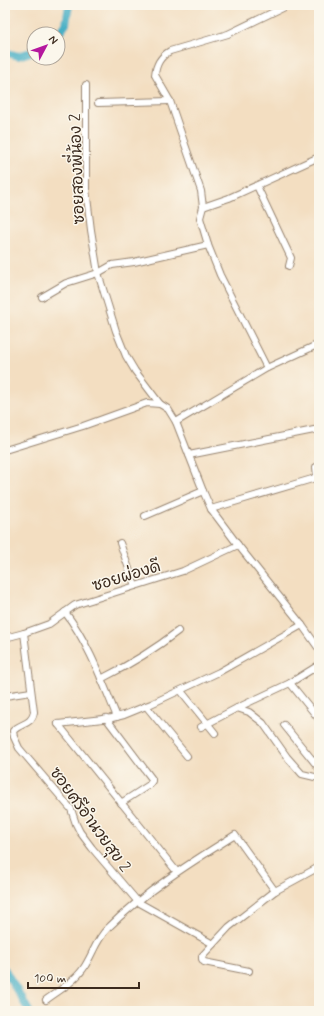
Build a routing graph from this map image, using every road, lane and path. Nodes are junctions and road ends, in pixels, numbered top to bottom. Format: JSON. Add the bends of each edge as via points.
{"nodes":[{"id":1,"x":288,"y":5,"type":"edge"},
{"id":2,"x":86,"y":85,"type":"dead end"},
{"id":3,"x":170,"y":101,"type":"junction"},
{"id":4,"x":98,"y":103,"type":"dead end"},
{"id":5,"x":319,"y":157,"type":"edge"},
{"id":6,"x":257,"y":186,"type":"junction"},
{"id":7,"x":203,"y":207,"type":"junction"},
{"id":8,"x":208,"y":245,"type":"junction"},
{"id":9,"x":289,"y":266,"type":"dead end"},
{"id":10,"x":98,"y":274,"type":"junction"},
{"id":11,"x":42,"y":297,"type":"dead end"},
{"id":12,"x":319,"y":344,"type":"edge"},
{"id":13,"x":267,"y":368,"type":"junction"},
{"id":14,"x":160,"y":404,"type":"junction"},
{"id":15,"x":176,"y":422,"type":"junction"},
{"id":16,"x":319,"y":429,"type":"edge"},
{"id":17,"x":5,"y":450,"type":"edge"},
{"id":18,"x":188,"y":455,"type":"junction"},
{"id":19,"x":319,"y":466,"type":"edge"},
{"id":20,"x":202,"y":491,"type":"junction"},
{"id":21,"x":211,"y":509,"type":"junction"},
{"id":22,"x":145,"y":516,"type":"dead end"},
{"id":23,"x":120,"y":543,"type":"dead end"},
{"id":24,"x":238,"y":545,"type":"junction"},
{"id":25,"x":135,"y":586,"type":"junction"},
{"id":26,"x":65,"y":612,"type":"junction"},
{"id":27,"x":302,"y":624,"type":"junction"},
{"id":28,"x":178,"y":630,"type":"dead end"},
{"id":29,"x":24,"y":633,"type":"junction"},
{"id":30,"x":5,"y":638,"type":"edge"},
{"id":31,"x":319,"y":649,"type":"edge"},
{"id":32,"x":319,"y":666,"type":"edge"},
{"id":33,"x":101,"y":679,"type":"junction"},
{"id":34,"x":290,"y":683,"type":"junction"},
{"id":35,"x":181,"y":691,"type":"junction"},
{"id":36,"x":31,"y":692,"type":"junction"},
{"id":37,"x":5,"y":696,"type":"edge"},
{"id":38,"x":146,"y":706,"type":"junction"},
{"id":39,"x":237,"y":708,"type":"junction"},
{"id":40,"x":117,"y":716,"type":"junction"},
{"id":41,"x":106,"y":718,"type":"junction"},
{"id":42,"x":319,"y":719,"type":"edge"},
{"id":43,"x":208,"y":723,"type":"junction"},
{"id":44,"x":284,"y":725,"type":"dead end"},
{"id":45,"x":201,"y":726,"type":"dead end"},
{"id":46,"x":215,"y":733,"type":"dead end"},
{"id":47,"x":187,"y":756,"type":"dead end"},
{"id":48,"x":319,"y":768,"type":"edge"},
{"id":49,"x":319,"y":778,"type":"edge"},
{"id":50,"x":121,"y":803,"type":"junction"},
{"id":51,"x":319,"y":867,"type":"edge"},
{"id":52,"x":177,"y":872,"type":"junction"},
{"id":53,"x":275,"y":891,"type":"junction"},
{"id":54,"x":138,"y":902,"type":"junction"},
{"id":55,"x":213,"y":944,"type":"junction"},
{"id":56,"x":249,"y":971,"type":"dead end"},
{"id":57,"x":46,"y":1000,"type":"dead end"}],
"edges":[{"from":1,"to":3,"type":"street","via":[[228,34],[163,55],[158,61],[155,76]]},
{"from":2,"to":10,"type":"street","name":"ซอยสองพี่น้อง 2","via":[[86,189]]},
{"from":3,"to":4,"type":"street"},
{"from":3,"to":7,"type":"street","via":[[201,191]]},
{"from":5,"to":6,"type":"street"},
{"from":6,"to":7,"type":"street"},
{"from":6,"to":9,"type":"street","via":[[291,258]]},
{"from":7,"to":8,"type":"street","via":[[200,218]]},
{"from":8,"to":10,"type":"street","via":[[112,265]]},
{"from":8,"to":13,"type":"street","via":[[220,275]]},
{"from":10,"to":11,"type":"street","via":[[66,283]]},
{"from":10,"to":14,"type":"street","name":"ซอยสองพี่น้อง 2","via":[[126,356]]},
{"from":12,"to":13,"type":"street"},
{"from":13,"to":15,"type":"street"},
{"from":14,"to":15,"type":"street","name":"ซอยสองพี่น้อง 2","via":[[168,409]]},
{"from":14,"to":17,"type":"street","via":[[147,403]]},
{"from":15,"to":18,"type":"street","name":"ซอยสองพี่น้อง 2"},
{"from":16,"to":18,"type":"street"},
{"from":18,"to":20,"type":"street","name":"ซอยสองพี่น้อง 2"},
{"from":19,"to":21,"type":"street","via":[[316,467],[317,476],[312,479]]},
{"from":20,"to":21,"type":"street","name":"ซอยสองพี่น้อง 2"},
{"from":20,"to":22,"type":"street"},
{"from":21,"to":24,"type":"street","name":"ซอยสองพี่น้อง 2"},
{"from":23,"to":25,"type":"street"},
{"from":24,"to":25,"type":"street","name":"ซอยผ่องดี","via":[[183,571]]},
{"from":24,"to":27,"type":"street","name":"ซอยสองพี่น้อง 2"},
{"from":25,"to":26,"type":"street","name":"ซอยผ่องดี","via":[[75,605]]},
{"from":26,"to":29,"type":"street","name":"ซอยผ่องดี","via":[[49,624]]},
{"from":26,"to":33,"type":"street","via":[[83,638]]},
{"from":27,"to":31,"type":"street","name":"ซอยสองพี่น้อง 2"},
{"from":27,"to":35,"type":"street"},
{"from":28,"to":33,"type":"street","via":[[161,645]]},
{"from":29,"to":30,"type":"street","name":"ซอยผ่องดี"},
{"from":29,"to":36,"type":"street","name":"ซอยศรีอำนวยสุข 2"},
{"from":32,"to":34,"type":"street"},
{"from":33,"to":40,"type":"street"},
{"from":34,"to":39,"type":"street"},
{"from":34,"to":42,"type":"street"},
{"from":35,"to":38,"type":"street"},
{"from":35,"to":43,"type":"street"},
{"from":36,"to":37,"type":"street"},
{"from":36,"to":54,"type":"street","name":"ซอยศรีอำนวยสุข 2","via":[[33,717],[31,721],[15,730],[15,740],[71,809],[77,827],[92,848]]},
{"from":38,"to":40,"type":"street"},
{"from":38,"to":47,"type":"street"},
{"from":39,"to":43,"type":"street"},
{"from":39,"to":49,"type":"street","via":[[250,712],[264,723],[302,774]]},
{"from":40,"to":41,"type":"street"},
{"from":41,"to":50,"type":"street","via":[[152,779],[149,785]]},
{"from":41,"to":50,"type":"street","via":[[58,724]]},
{"from":43,"to":45,"type":"street"},
{"from":43,"to":46,"type":"street"},
{"from":44,"to":48,"type":"street"},
{"from":50,"to":52,"type":"street"},
{"from":51,"to":53,"type":"street"},
{"from":52,"to":53,"type":"street","via":[[235,835]]},
{"from":52,"to":54,"type":"street"},
{"from":53,"to":55,"type":"street","via":[[229,927]]},
{"from":54,"to":55,"type":"street","name":"ซอยศรีอำนวยสุข 2"},
{"from":54,"to":57,"type":"street","via":[[103,933],[82,970],[73,980]]},
{"from":55,"to":56,"type":"street","via":[[202,956],[204,962]]}]}
